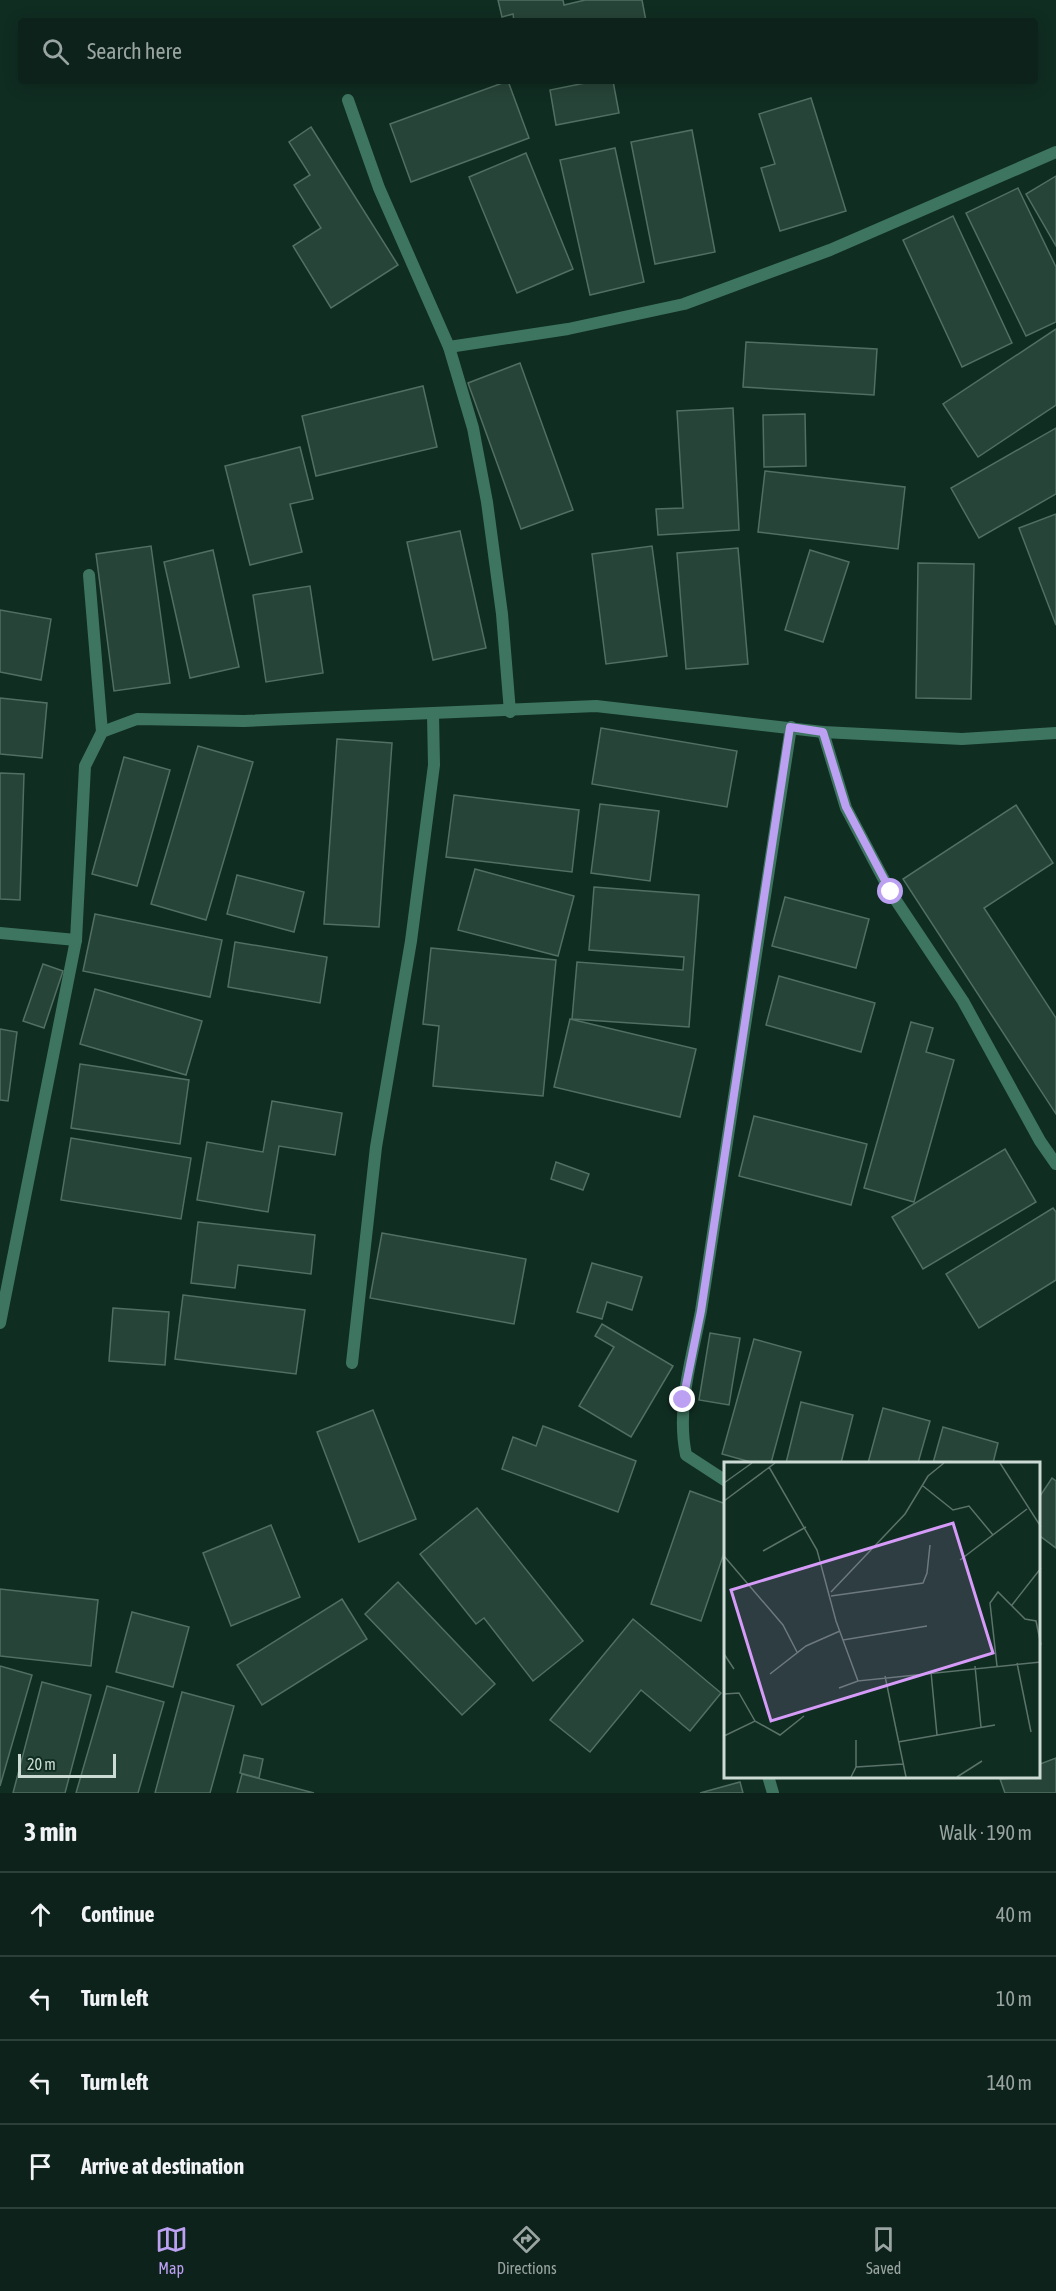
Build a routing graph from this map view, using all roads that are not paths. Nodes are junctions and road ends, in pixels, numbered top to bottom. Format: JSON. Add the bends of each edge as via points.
{"nodes":[{"id":1,"x":348,"y":100,"type":"dead end"},
{"id":2,"x":1056,"y":152,"type":"edge"},
{"id":3,"x":449,"y":347,"type":"junction"},
{"id":4,"x":89,"y":575,"type":"dead end"},
{"id":5,"x":510,"y":712,"type":"junction"},
{"id":6,"x":433,"y":714,"type":"junction"},
{"id":7,"x":790,"y":727,"type":"junction"},
{"id":8,"x":102,"y":732,"type":"junction"},
{"id":9,"x":823,"y":732,"type":"junction"},
{"id":10,"x":1056,"y":733,"type":"edge"},
{"id":11,"x":0,"y":933,"type":"edge"},
{"id":12,"x":76,"y":940,"type":"junction"},
{"id":13,"x":1056,"y":1164,"type":"edge"},
{"id":14,"x":2,"y":1290,"type":"edge"},
{"id":15,"x":0,"y":1323,"type":"edge"},
{"id":16,"x":352,"y":1364,"type":"dead end"},
{"id":17,"x":724,"y":1480,"type":"edge"},
{"id":18,"x":769,"y":1778,"type":"edge"},
{"id":19,"x":773,"y":1793,"type":"edge"}],
"edges":[{"from":1,"to":3,"type":"street","via":[[379,188]]},
{"from":2,"to":3,"type":"street","via":[[830,250],[684,304],[568,329]]},
{"from":3,"to":5,"type":"street","via":[[473,428],[487,502]]},
{"from":4,"to":8,"type":"street"},
{"from":5,"to":6,"type":"street"},
{"from":5,"to":7,"type":"street","via":[[596,706]]},
{"from":6,"to":8,"type":"street","via":[[244,721],[137,719]]},
{"from":6,"to":16,"type":"street","via":[[434,765],[410,952],[376,1147]]},
{"from":7,"to":9,"type":"street"},
{"from":7,"to":17,"type":"street","via":[[701,1311],[683,1400],[681,1431],[686,1455]]},
{"from":8,"to":12,"type":"street","via":[[85,766]]},
{"from":9,"to":10,"type":"street","via":[[962,739]]},
{"from":9,"to":13,"type":"street","via":[[846,807],[891,892],[963,1001]]},
{"from":11,"to":12,"type":"street"},
{"from":12,"to":14,"type":"street"},
{"from":14,"to":15,"type":"street"},
{"from":18,"to":19,"type":"street"}]}
